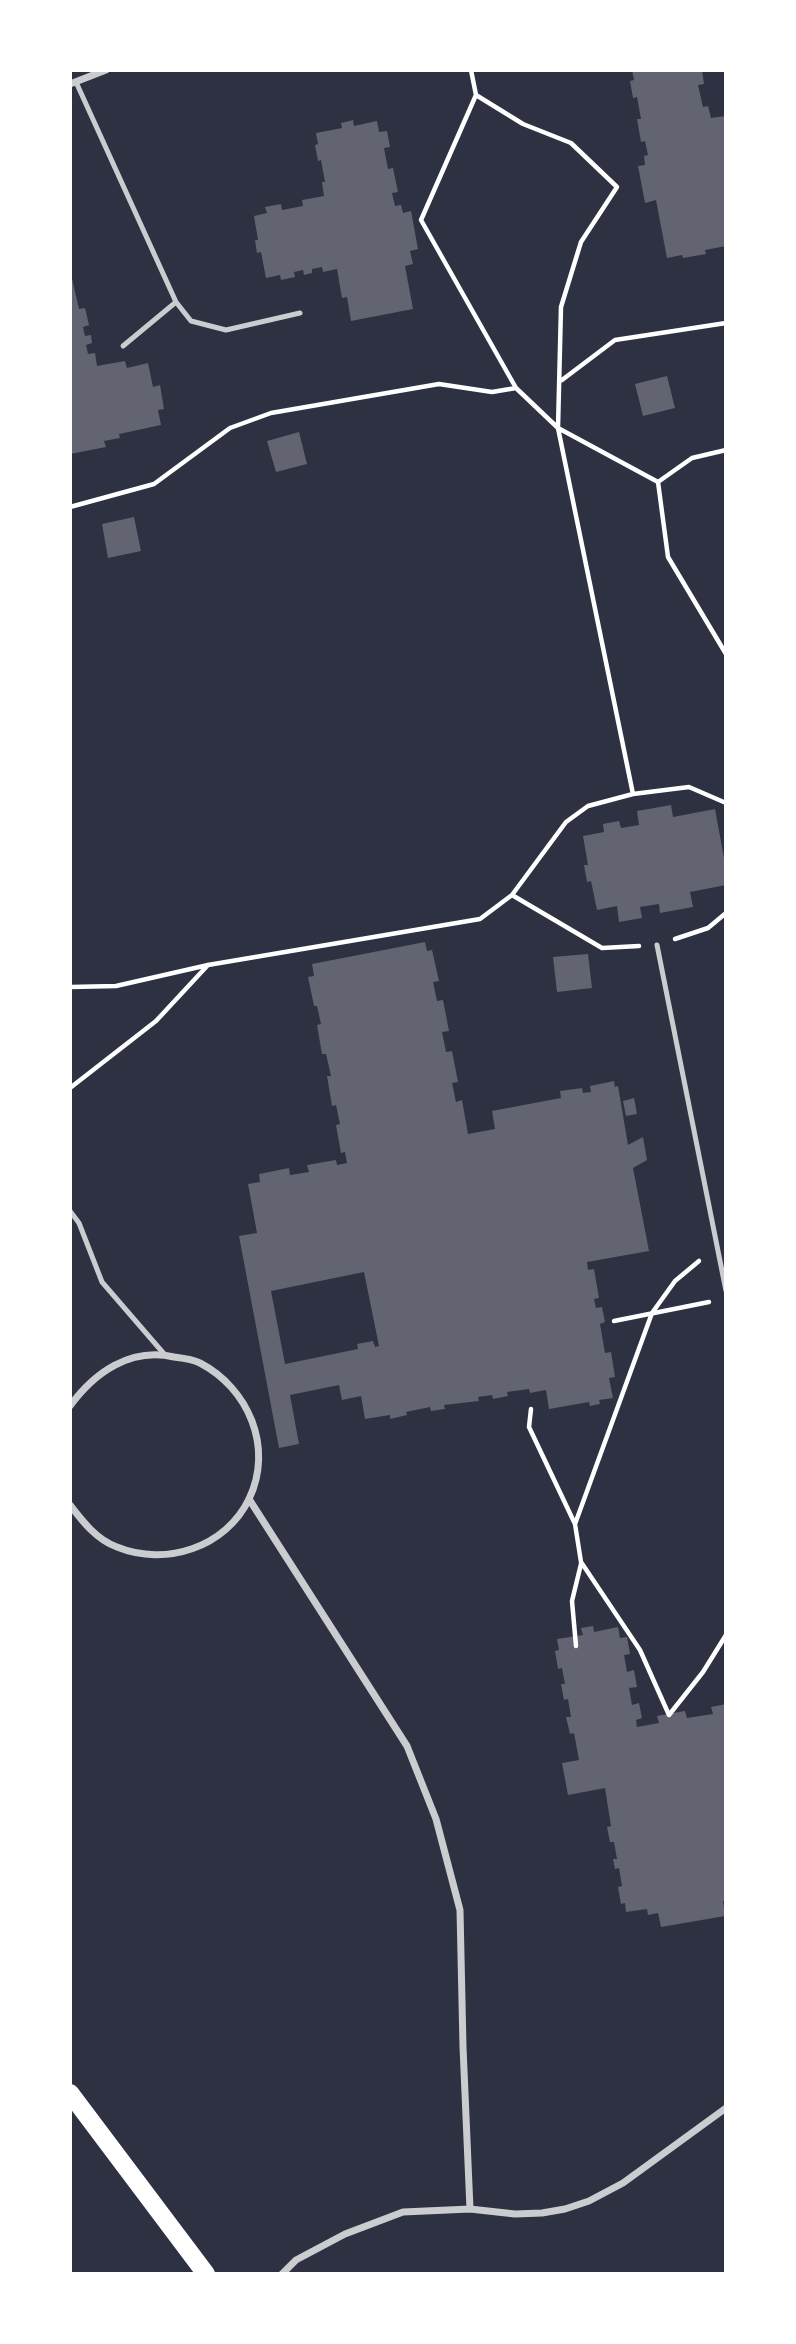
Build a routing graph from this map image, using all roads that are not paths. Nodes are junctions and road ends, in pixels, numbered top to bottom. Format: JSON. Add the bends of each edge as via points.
{"nodes":[{"id":1,"x":106,"y":70,"type":"edge"},
{"id":2,"x":73,"y":83,"type":"edge"},
{"id":3,"x":176,"y":302,"type":"junction"},
{"id":4,"x":300,"y":313,"type":"dead end"},
{"id":5,"x":123,"y":346,"type":"dead end"},
{"id":6,"x":657,"y":946,"type":"road end"},
{"id":7,"x":70,"y":1211,"type":"edge"},
{"id":8,"x":726,"y":1291,"type":"edge"},
{"id":9,"x":165,"y":1355,"type":"junction"},
{"id":10,"x":70,"y":1406,"type":"edge"},
{"id":11,"x":249,"y":1499,"type":"junction"},
{"id":12,"x":70,"y":1505,"type":"edge"},
{"id":13,"x":70,"y":2093,"type":"edge"},
{"id":14,"x":726,"y":2108,"type":"edge"},
{"id":15,"x":470,"y":2209,"type":"junction"},
{"id":16,"x":206,"y":2274,"type":"edge"},
{"id":17,"x":282,"y":2274,"type":"edge"}],
"edges":[{"from":1,"to":2,"type":"street"},
{"from":2,"to":3,"type":"lane"},
{"from":3,"to":4,"type":"lane","via":[[191,321],[226,330]]},
{"from":3,"to":5,"type":"lane"},
{"from":6,"to":8,"type":"lane"},
{"from":7,"to":9,"type":"lane","via":[[103,1282]]},
{"from":9,"to":10,"type":"street","via":[[136,1356],[108,1367],[85,1385]]},
{"from":9,"to":11,"type":"street","via":[[197,1362],[225,1379],[246,1405],[257,1435],[258,1468]]},
{"from":11,"to":12,"type":"street","via":[[231,1524],[206,1543],[177,1554],[145,1555],[115,1547],[89,1529]]},
{"from":11,"to":15,"type":"street","via":[[407,1746],[436,1819],[460,1910]]},
{"from":13,"to":16,"type":"main road"},
{"from":14,"to":15,"type":"street","via":[[623,2183],[589,2200],[542,2213]]},
{"from":15,"to":17,"type":"street","via":[[403,2212],[345,2234],[296,2260]]}]}
